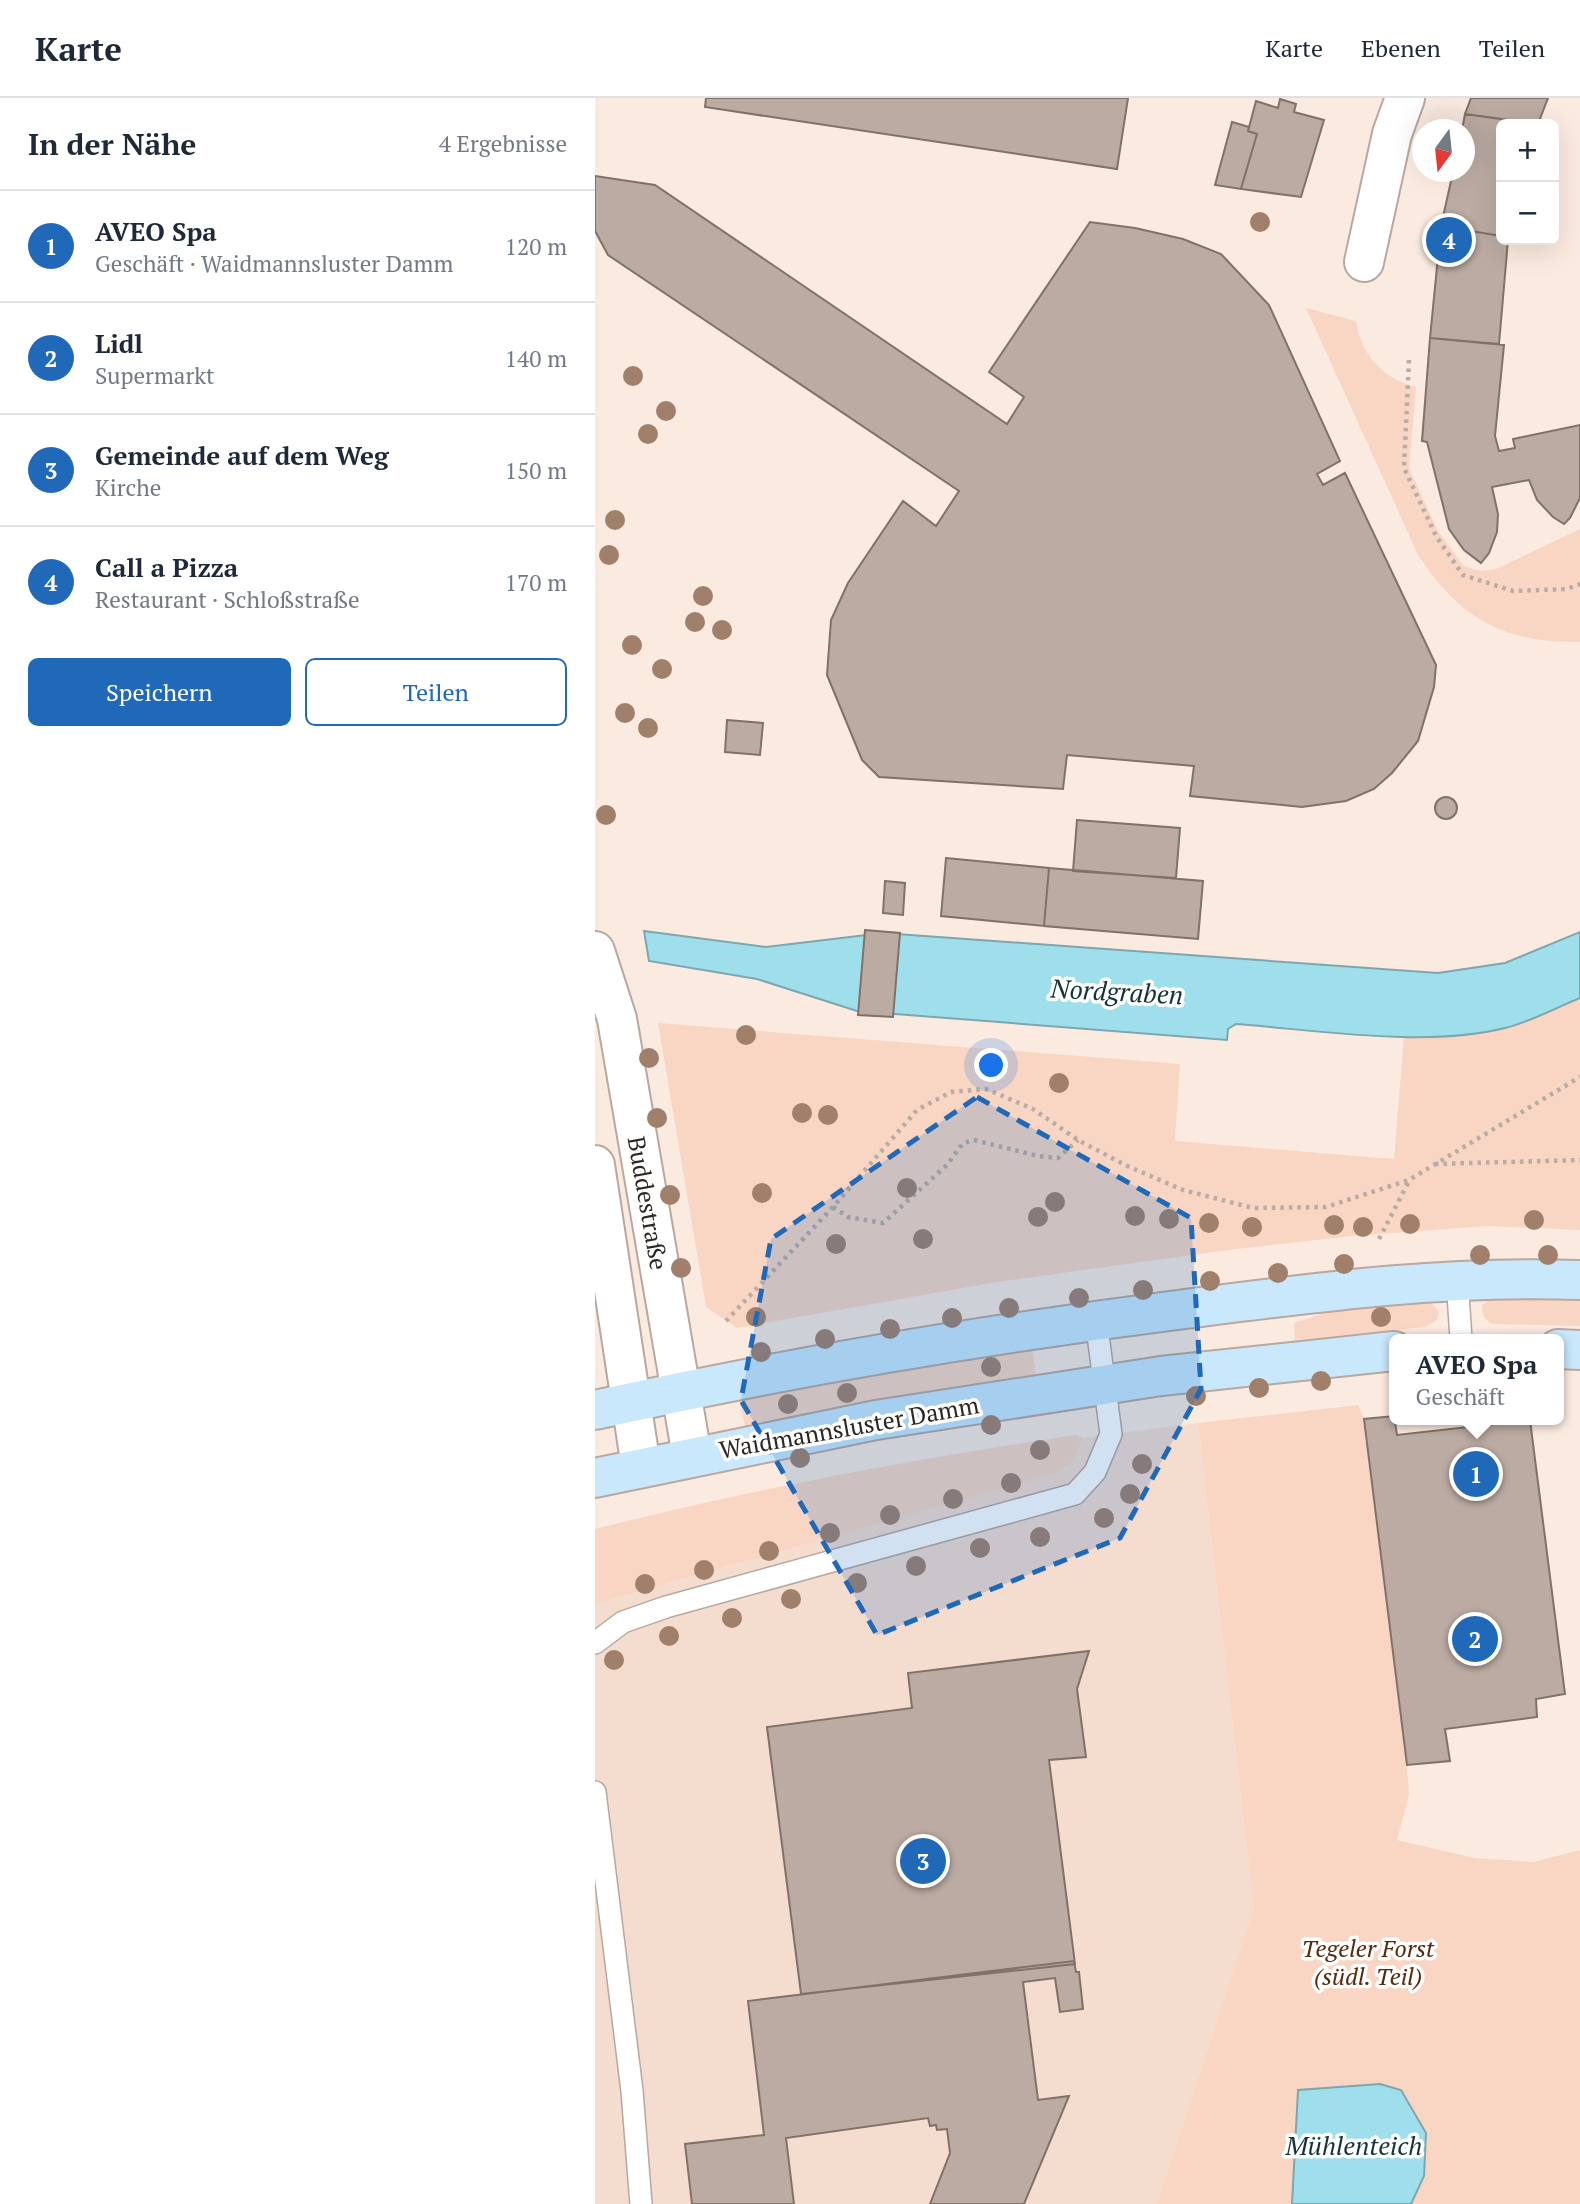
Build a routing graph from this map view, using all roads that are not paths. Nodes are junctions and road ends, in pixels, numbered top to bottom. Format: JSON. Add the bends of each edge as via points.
{"nodes":[{"id":1,"x":1405,"y":98,"type":"edge"},
{"id":2,"x":1364,"y":262,"type":"dead end"},
{"id":3,"x":595,"y":951,"type":"edge"},
{"id":4,"x":595,"y":1165,"type":"edge"},
{"id":5,"x":1457,"y":1279,"type":"junction"},
{"id":6,"x":1580,"y":1280,"type":"edge"},
{"id":7,"x":1096,"y":1320,"type":"junction"},
{"id":8,"x":1461,"y":1334,"type":"edge"},
{"id":9,"x":1389,"y":1352,"type":"edge"},
{"id":10,"x":1105,"y":1384,"type":"junction"},
{"id":11,"x":680,"y":1392,"type":"junction"},
{"id":12,"x":631,"y":1402,"type":"junction"},
{"id":13,"x":595,"y":1410,"type":"edge"},
{"id":14,"x":692,"y":1456,"type":"junction"},
{"id":15,"x":641,"y":1467,"type":"junction"},
{"id":16,"x":595,"y":1478,"type":"edge"},
{"id":17,"x":595,"y":1643,"type":"edge"},
{"id":18,"x":595,"y":1792,"type":"edge"},
{"id":19,"x":641,"y":2204,"type":"edge"}],
"edges":[{"from":1,"to":2,"type":"street","via":[[1392,134]]},
{"from":3,"to":11,"type":"street","name":"Buddestraße","via":[[617,1018]]},
{"from":4,"to":12,"type":"street","name":"Buddestraße"},
{"from":5,"to":6,"type":"main road"},
{"from":5,"to":7,"type":"main road","via":[[1383,1283]]},
{"from":5,"to":8,"type":"lane"},
{"from":7,"to":10,"type":"lane"},
{"from":7,"to":11,"type":"main road","via":[[872,1355]]},
{"from":9,"to":10,"type":"main road","name":"Waidmannsluster Damm"},
{"from":10,"to":14,"type":"main road","name":"Waidmannsluster Damm","via":[[876,1420]]},
{"from":10,"to":17,"type":"lane","via":[[1111,1434],[1095,1472],[1075,1494],[666,1607],[623,1622]]},
{"from":11,"to":12,"type":"main road"},
{"from":11,"to":14,"type":"street","name":"Buddestraße"},
{"from":12,"to":13,"type":"main road"},
{"from":12,"to":15,"type":"street","name":"Buddestraße"},
{"from":14,"to":15,"type":"main road","name":"Waidmannsluster Damm"},
{"from":15,"to":16,"type":"main road","name":"Waidmannsluster Damm"},
{"from":18,"to":19,"type":"lane","via":[[632,2091]]}]}
